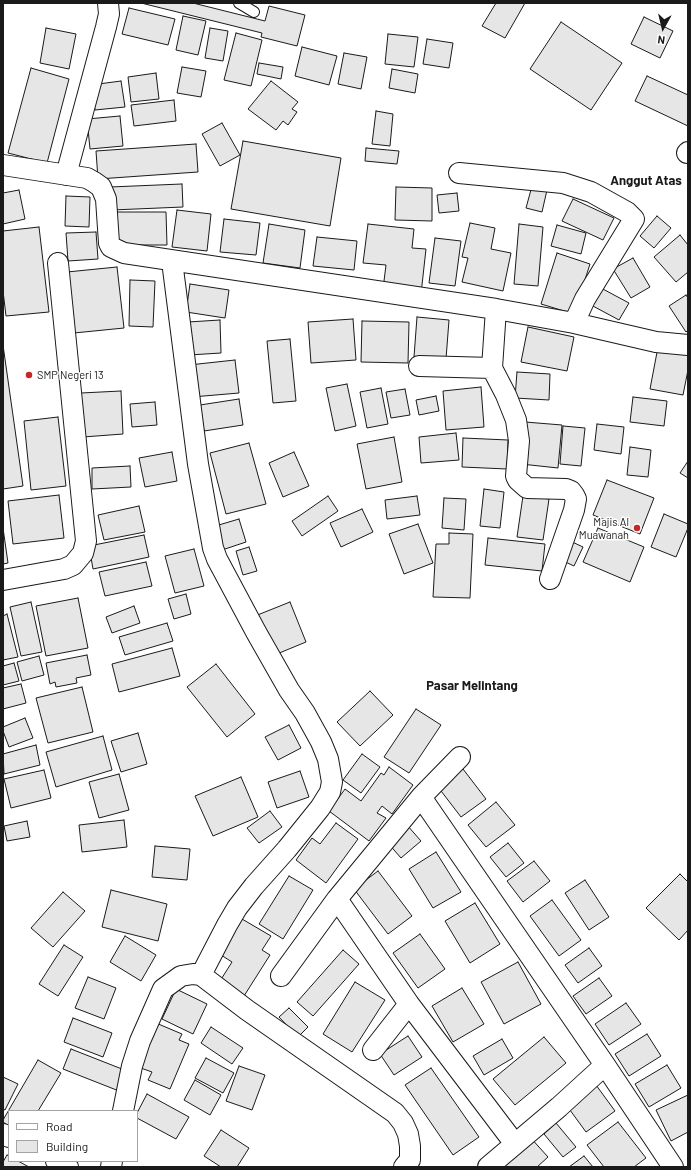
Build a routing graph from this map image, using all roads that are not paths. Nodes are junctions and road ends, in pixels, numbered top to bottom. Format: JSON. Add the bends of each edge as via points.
{"nodes":[{"id":1,"x":108,"y":3,"type":"edge"},
{"id":2,"x":239,"y":3,"type":"edge"},
{"id":3,"x":254,"y":12,"type":"dead end"},
{"id":4,"x":3,"y":165,"type":"edge"},
{"id":5,"x":459,"y":173,"type":"dead end"},
{"id":6,"x":66,"y":175,"type":"junction"},
{"id":7,"x":172,"y":261,"type":"junction"},
{"id":8,"x":58,"y":263,"type":"dead end"},
{"id":9,"x":496,"y":309,"type":"junction"},
{"id":10,"x":574,"y":323,"type":"junction"},
{"id":11,"x":688,"y":345,"type":"edge"},
{"id":12,"x":420,"y":366,"type":"dead end"},
{"id":13,"x":492,"y":368,"type":"junction"},
{"id":14,"x":550,"y":579,"type":"dead end"},
{"id":15,"x":3,"y":580,"type":"edge"},
{"id":16,"x":460,"y":757,"type":"dead end"},
{"id":17,"x":421,"y":797,"type":"junction"},
{"id":18,"x":337,"y":899,"type":"junction"},
{"id":19,"x":201,"y":974,"type":"junction"},
{"id":20,"x":281,"y":976,"type":"dead end"},
{"id":21,"x":409,"y":1004,"type":"junction"},
{"id":22,"x":373,"y":1050,"type":"dead end"},
{"id":23,"x":605,"y":1065,"type":"junction"},
{"id":24,"x":123,"y":1110,"type":"edge"},
{"id":25,"x":515,"y":1144,"type":"junction"},
{"id":26,"x":58,"y":1162,"type":"edge"},
{"id":27,"x":68,"y":1167,"type":"edge"},
{"id":28,"x":404,"y":1167,"type":"edge"},
{"id":29,"x":488,"y":1167,"type":"edge"},
{"id":30,"x":673,"y":1167,"type":"edge"}],
"edges":[{"from":1,"to":6,"type":"street","via":[[106,27]]},
{"from":2,"to":3,"type":"lane"},
{"from":4,"to":6,"type":"street"},
{"from":5,"to":10,"type":"street","via":[[563,183],[591,192],[627,212],[634,219],[585,299]]},
{"from":6,"to":7,"type":"street","via":[[87,178],[101,187],[106,199],[108,239],[111,247],[124,253]]},
{"from":7,"to":9,"type":"street"},
{"from":7,"to":19,"type":"street","via":[[198,464],[213,548],[252,626],[321,742],[328,759],[332,782],[330,792],[320,808],[237,908]]},
{"from":8,"to":15,"type":"street","via":[[86,541],[84,553],[73,565],[64,569]]},
{"from":9,"to":10,"type":"street"},
{"from":9,"to":13,"type":"street"},
{"from":10,"to":11,"type":"street","via":[[656,342]]},
{"from":12,"to":13,"type":"street"},
{"from":13,"to":14,"type":"street","via":[[516,420],[520,441],[516,476],[518,480],[527,488],[566,489],[571,491],[576,499]]},
{"from":16,"to":17,"type":"street"},
{"from":17,"to":18,"type":"street"},
{"from":17,"to":23,"type":"street"},
{"from":18,"to":20,"type":"street"},
{"from":18,"to":21,"type":"street"},
{"from":19,"to":24,"type":"street","via":[[181,976],[163,989],[140,1041]]},
{"from":19,"to":28,"type":"street","via":[[247,1010],[395,1113],[408,1134],[410,1160]]},
{"from":21,"to":22,"type":"street"},
{"from":21,"to":25,"type":"street"},
{"from":23,"to":25,"type":"street"},
{"from":23,"to":30,"type":"street"},
{"from":25,"to":29,"type":"street"},
{"from":26,"to":27,"type":"street"}]}
